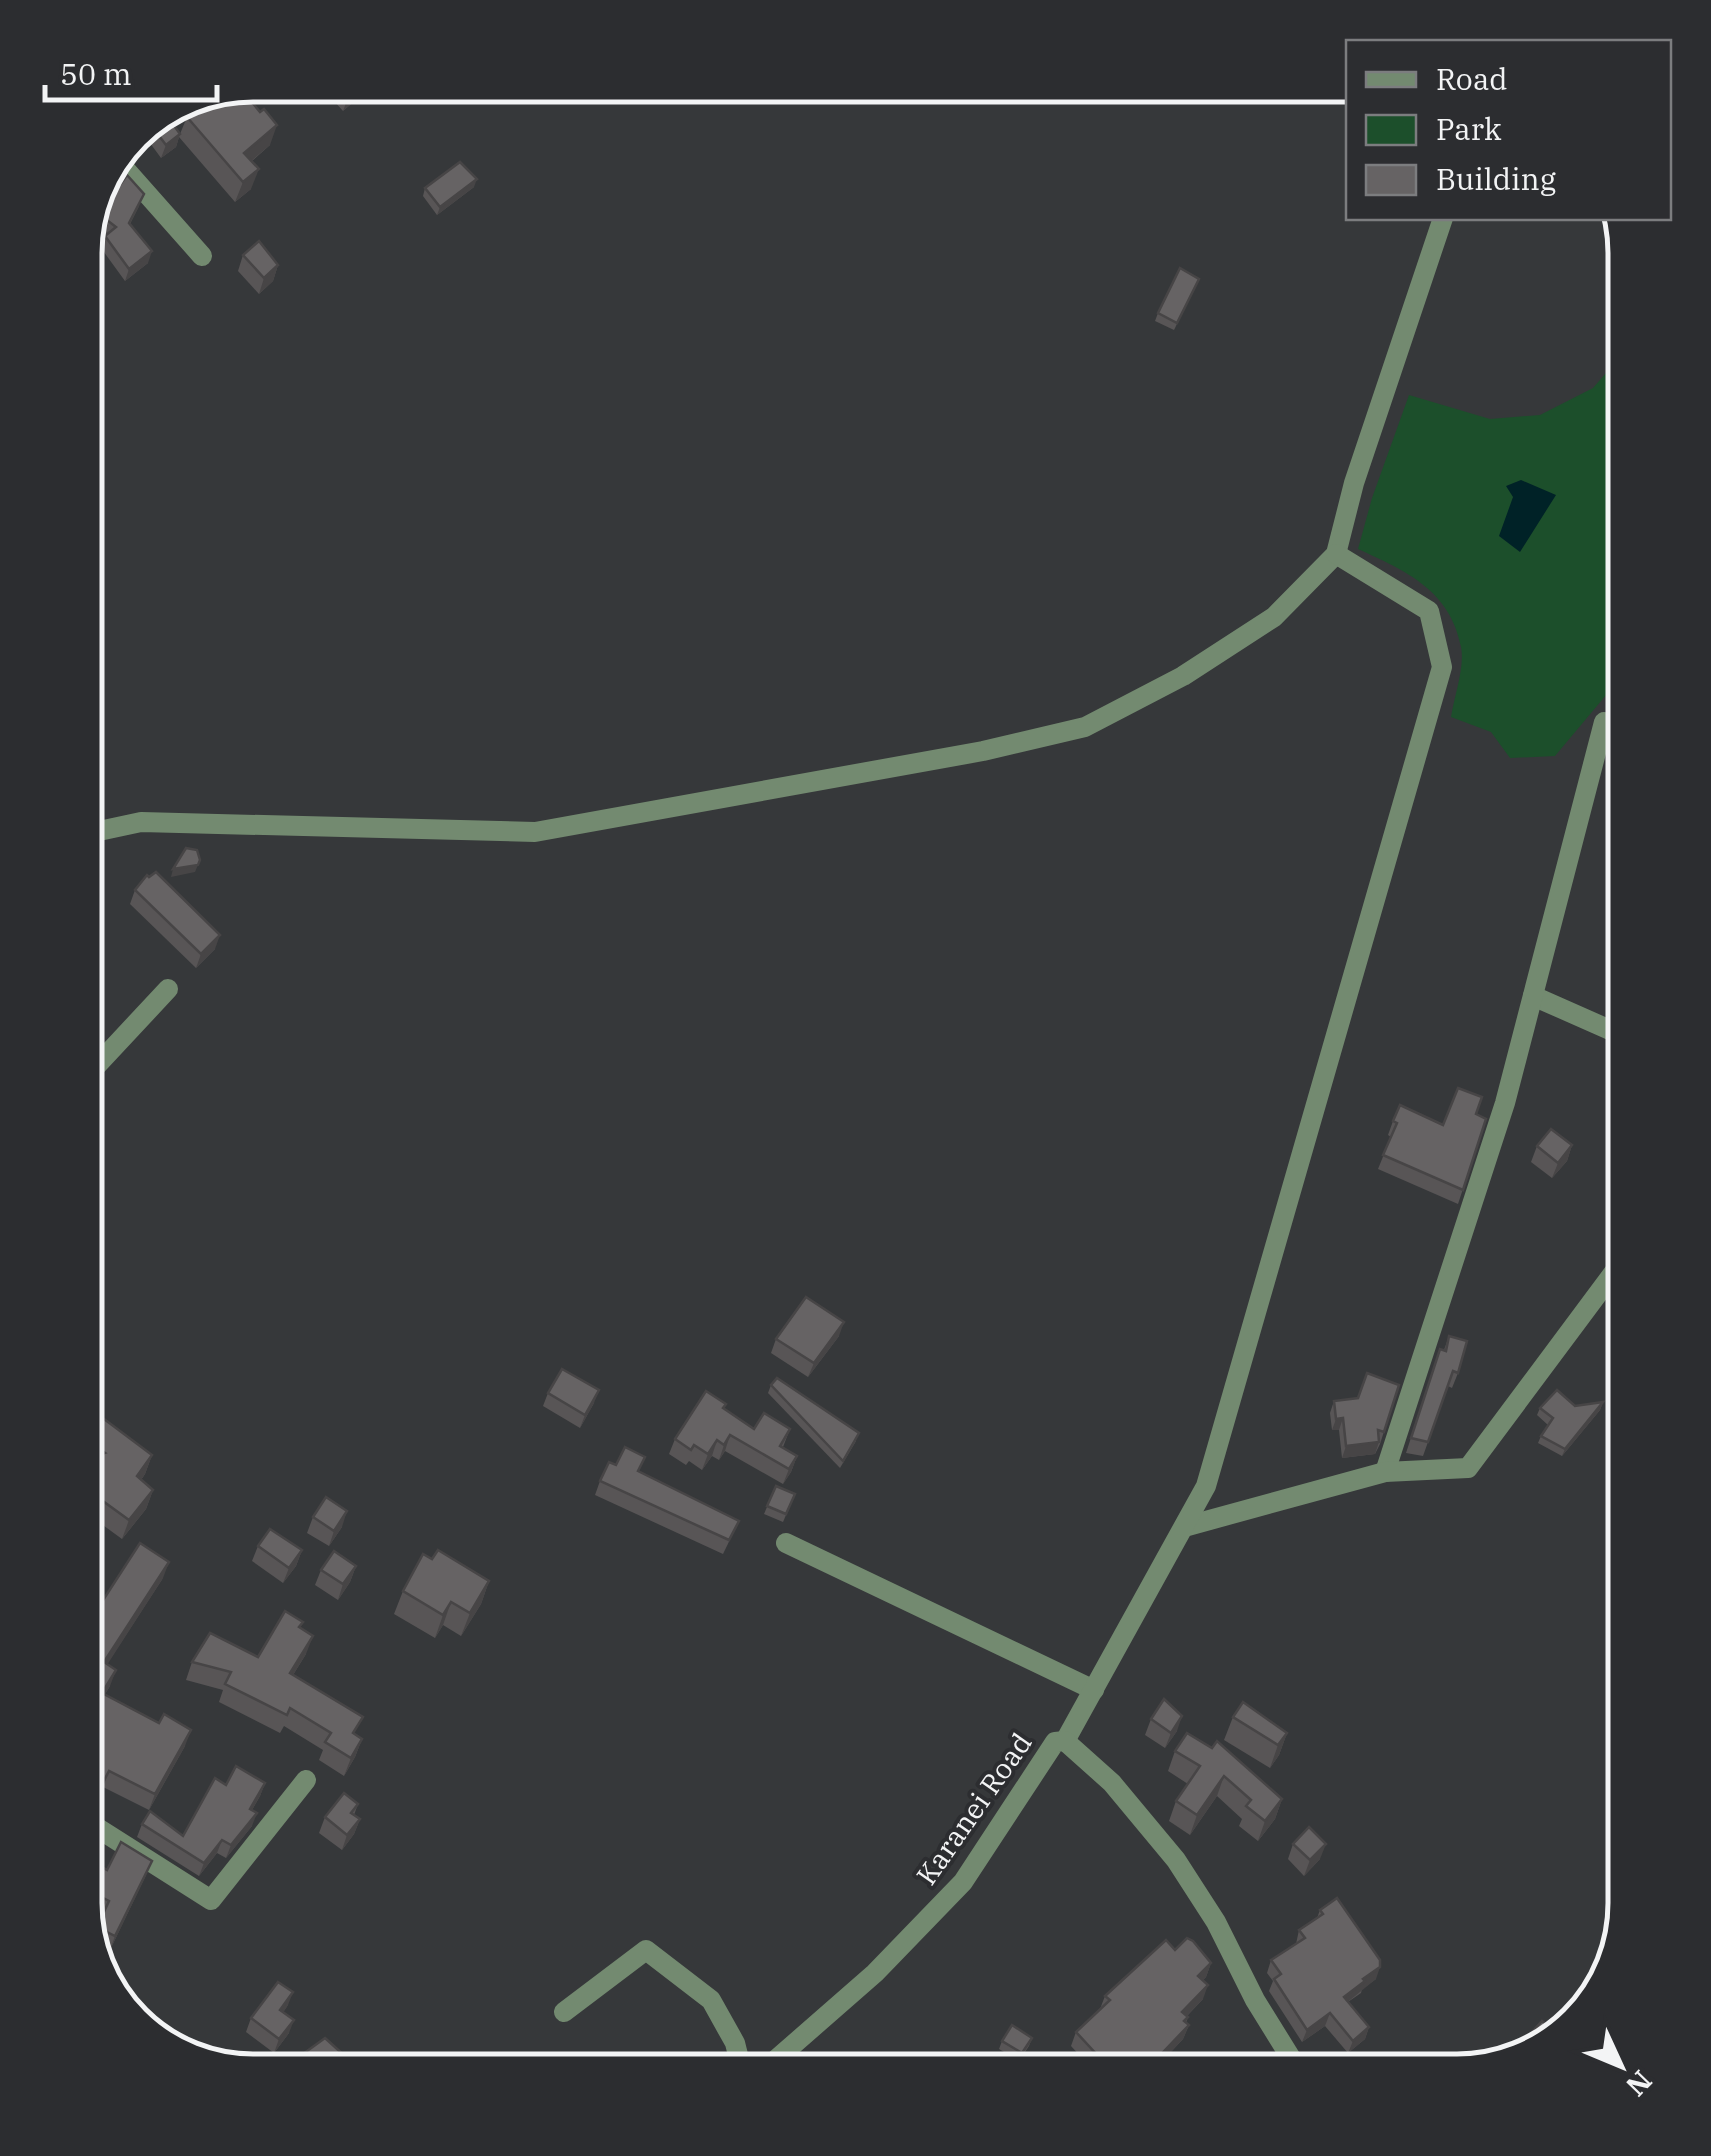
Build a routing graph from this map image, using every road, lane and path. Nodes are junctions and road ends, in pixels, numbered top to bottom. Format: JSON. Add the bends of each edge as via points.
{"nodes":[{"id":1,"x":127,"y":172,"type":"edge"},
{"id":2,"x":1443,"y":220,"type":"edge"},
{"id":3,"x":202,"y":256,"type":"dead end"},
{"id":4,"x":1336,"y":554,"type":"junction"},
{"id":5,"x":1608,"y":723,"type":"edge"},
{"id":6,"x":103,"y":830,"type":"edge"},
{"id":7,"x":168,"y":989,"type":"dead end"},
{"id":8,"x":1533,"y":996,"type":"junction"},
{"id":9,"x":1608,"y":1028,"type":"edge"},
{"id":10,"x":103,"y":1059,"type":"edge"},
{"id":11,"x":1608,"y":1280,"type":"edge"},
{"id":12,"x":1385,"y":1472,"type":"junction"},
{"id":13,"x":1184,"y":1526,"type":"junction"},
{"id":14,"x":786,"y":1543,"type":"dead end"},
{"id":15,"x":1094,"y":1690,"type":"junction"},
{"id":16,"x":1065,"y":1741,"type":"junction"},
{"id":17,"x":306,"y":1780,"type":"dead end"},
{"id":18,"x":103,"y":1831,"type":"edge"},
{"id":19,"x":564,"y":2012,"type":"dead end"},
{"id":20,"x":738,"y":2054,"type":"edge"},
{"id":21,"x":782,"y":2054,"type":"edge"},
{"id":22,"x":1288,"y":2054,"type":"edge"}],
"edges":[{"from":1,"to":3,"type":"street"},
{"from":2,"to":4,"type":"street"},
{"from":4,"to":6,"type":"street","via":[[1274,617],[1183,676],[1085,727],[983,751],[535,832],[141,822]]},
{"from":4,"to":13,"type":"street","via":[[1429,611],[1442,667],[1206,1486]]},
{"from":5,"to":8,"type":"street"},
{"from":7,"to":10,"type":"street"},
{"from":8,"to":9,"type":"street"},
{"from":8,"to":12,"type":"street","via":[[1505,1103]]},
{"from":11,"to":12,"type":"street","via":[[1468,1468]]},
{"from":12,"to":13,"type":"street"},
{"from":13,"to":15,"type":"street"},
{"from":14,"to":15,"type":"street"},
{"from":15,"to":16,"type":"street"},
{"from":16,"to":21,"type":"street","name":"Karanei Road","via":[[1055,1742],[962,1882],[875,1973]]},
{"from":16,"to":22,"type":"street","name":"Karanei Road","via":[[1112,1783],[1176,1860]]},
{"from":17,"to":18,"type":"street","via":[[211,1900]]},
{"from":19,"to":20,"type":"street","via":[[646,1950],[711,2000]]}]}
